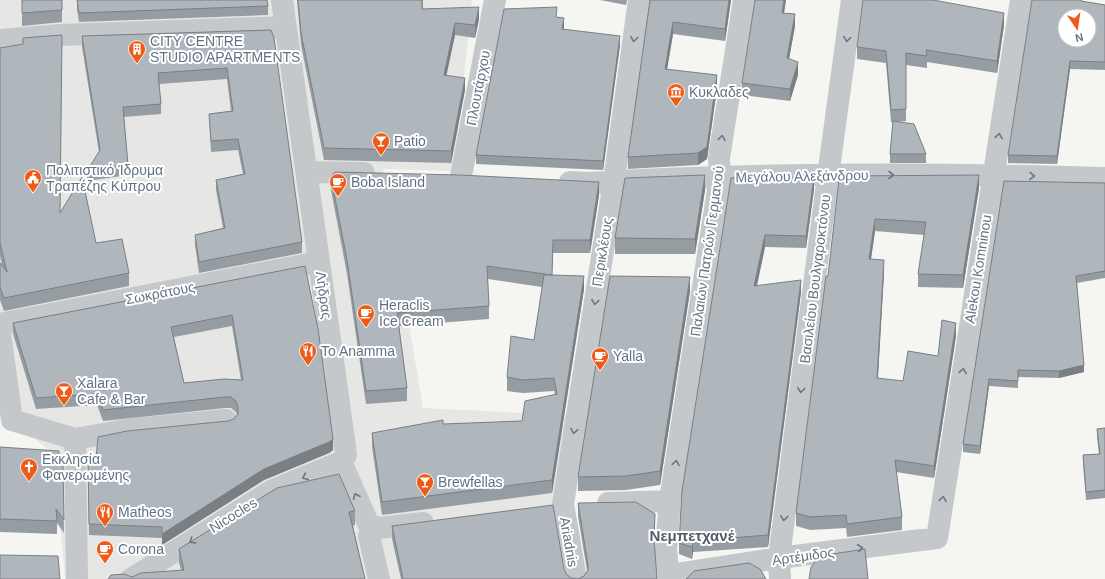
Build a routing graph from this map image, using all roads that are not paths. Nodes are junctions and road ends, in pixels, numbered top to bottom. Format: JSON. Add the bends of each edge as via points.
{"nodes":[{"id":1,"x":282,"y":0,"type":"edge"},
{"id":2,"x":495,"y":0,"type":"edge"},
{"id":3,"x":639,"y":0,"type":"edge"},
{"id":4,"x":744,"y":0,"type":"edge"},
{"id":5,"x":852,"y":0,"type":"edge"},
{"id":6,"x":1021,"y":0,"type":"edge"},
{"id":7,"x":286,"y":27,"type":"junction"},
{"id":8,"x":0,"y":40,"type":"edge"},
{"id":9,"x":307,"y":172,"type":"junction"},
{"id":10,"x":384,"y":174,"type":"edge"},
{"id":11,"x":993,"y":174,"type":"junction"},
{"id":12,"x":438,"y":175,"type":"edge"},
{"id":13,"x":828,"y":176,"type":"junction"},
{"id":14,"x":720,"y":177,"type":"junction"},
{"id":15,"x":1105,"y":178,"type":"edge"},
{"id":16,"x":549,"y":180,"type":"edge"},
{"id":17,"x":614,"y":181,"type":"junction"},
{"id":18,"x":319,"y":262,"type":"junction"},
{"id":19,"x":0,"y":324,"type":"edge"},
{"id":20,"x":0,"y":333,"type":"edge"},
{"id":21,"x":226,"y":420,"type":"edge"},
{"id":22,"x":75,"y":439,"type":"junction"},
{"id":23,"x":341,"y":462,"type":"junction"},
{"id":24,"x":670,"y":501,"type":"junction"},
{"id":25,"x":555,"y":505,"type":"junction"},
{"id":26,"x":444,"y":520,"type":"edge"},
{"id":27,"x":373,"y":526,"type":"junction"},
{"id":28,"x":937,"y":538,"type":"joint"},
{"id":29,"x":780,"y":569,"type":"edge"},
{"id":30,"x":669,"y":577,"type":"edge"},
{"id":31,"x":77,"y":579,"type":"edge"},
{"id":32,"x":131,"y":579,"type":"edge"},
{"id":33,"x":379,"y":579,"type":"edge"},
{"id":34,"x":576,"y":579,"type":"edge"}],
"edges":[{"from":1,"to":7,"type":"street","name":"Λήδρας"},
{"from":2,"to":12,"type":"street","name":"Πλουτάρχου","via":[[469,176]]},
{"from":3,"to":17,"type":"street","name":"Περικλέους","one_way":true},
{"from":14,"to":4,"type":"street","name":"Παλαιών Πατρών Γερμανού","one_way":true,"via":[[719,158]]},
{"from":5,"to":13,"type":"street","name":"Βασιλείου Βουλγαροκτόνου","one_way":true},
{"from":11,"to":6,"type":"street","name":"Alekou Komninou","one_way":true},
{"from":7,"to":8,"type":"street","via":[[60,35]]},
{"from":7,"to":9,"type":"street","name":"Λήδρας"},
{"from":9,"to":10,"type":"street"},
{"from":9,"to":18,"type":"street","name":"Λήδρας"},
{"from":13,"to":11,"type":"street","name":"Μεγάλου Αλεξάνδρου","one_way":true},
{"from":11,"to":15,"type":"street","name":"Μεγάλου Αλεξάνδρου","one_way":true},
{"from":28,"to":11,"type":"street","name":"Alekou Komninou","one_way":true},
{"from":13,"to":14,"type":"street","name":"Μεγάλου Αλεξάνδρου"},
{"from":13,"to":29,"type":"street","name":"Βασιλείου Βουλγαροκτόνου","one_way":true},
{"from":14,"to":17,"type":"street","name":"Μεγάλου Αλεξάνδρου"},
{"from":24,"to":14,"type":"street","name":"Παλαιών Πατρών Γερμανού","one_way":true},
{"from":16,"to":17,"type":"street","name":"Μεγάλου Αλεξάνδρου","via":[[589,183]]},
{"from":17,"to":25,"type":"street","name":"Περικλέους","one_way":true},
{"from":18,"to":19,"type":"street","name":"Σωκράτους"},
{"from":18,"to":23,"type":"street","name":"Λήδρας","via":[[333,398],[346,456]]},
{"from":20,"to":22,"type":"street","via":[[12,420]]},
{"from":21,"to":22,"type":"street","via":[[125,430]]},
{"from":22,"to":31,"type":"street"},
{"from":27,"to":23,"type":"street","one_way":true,"via":[[369,525]]},
{"from":23,"to":32,"type":"street","name":"Nicocles","one_way":true,"via":[[271,491]]},
{"from":24,"to":25,"type":"street"},
{"from":24,"to":30,"type":"street","name":"Παλαιών Πατρών Γερμανού","via":[[666,549]]},
{"from":25,"to":34,"type":"street","name":"Ariadnis"},
{"from":26,"to":27,"type":"street","via":[[379,528]]},
{"from":27,"to":33,"type":"street","via":[[369,536]]},
{"from":29,"to":28,"type":"street","name":"Αρτέμιδος","one_way":true},
{"from":29,"to":30,"type":"street","name":"Αρτέμιδος"}]}
